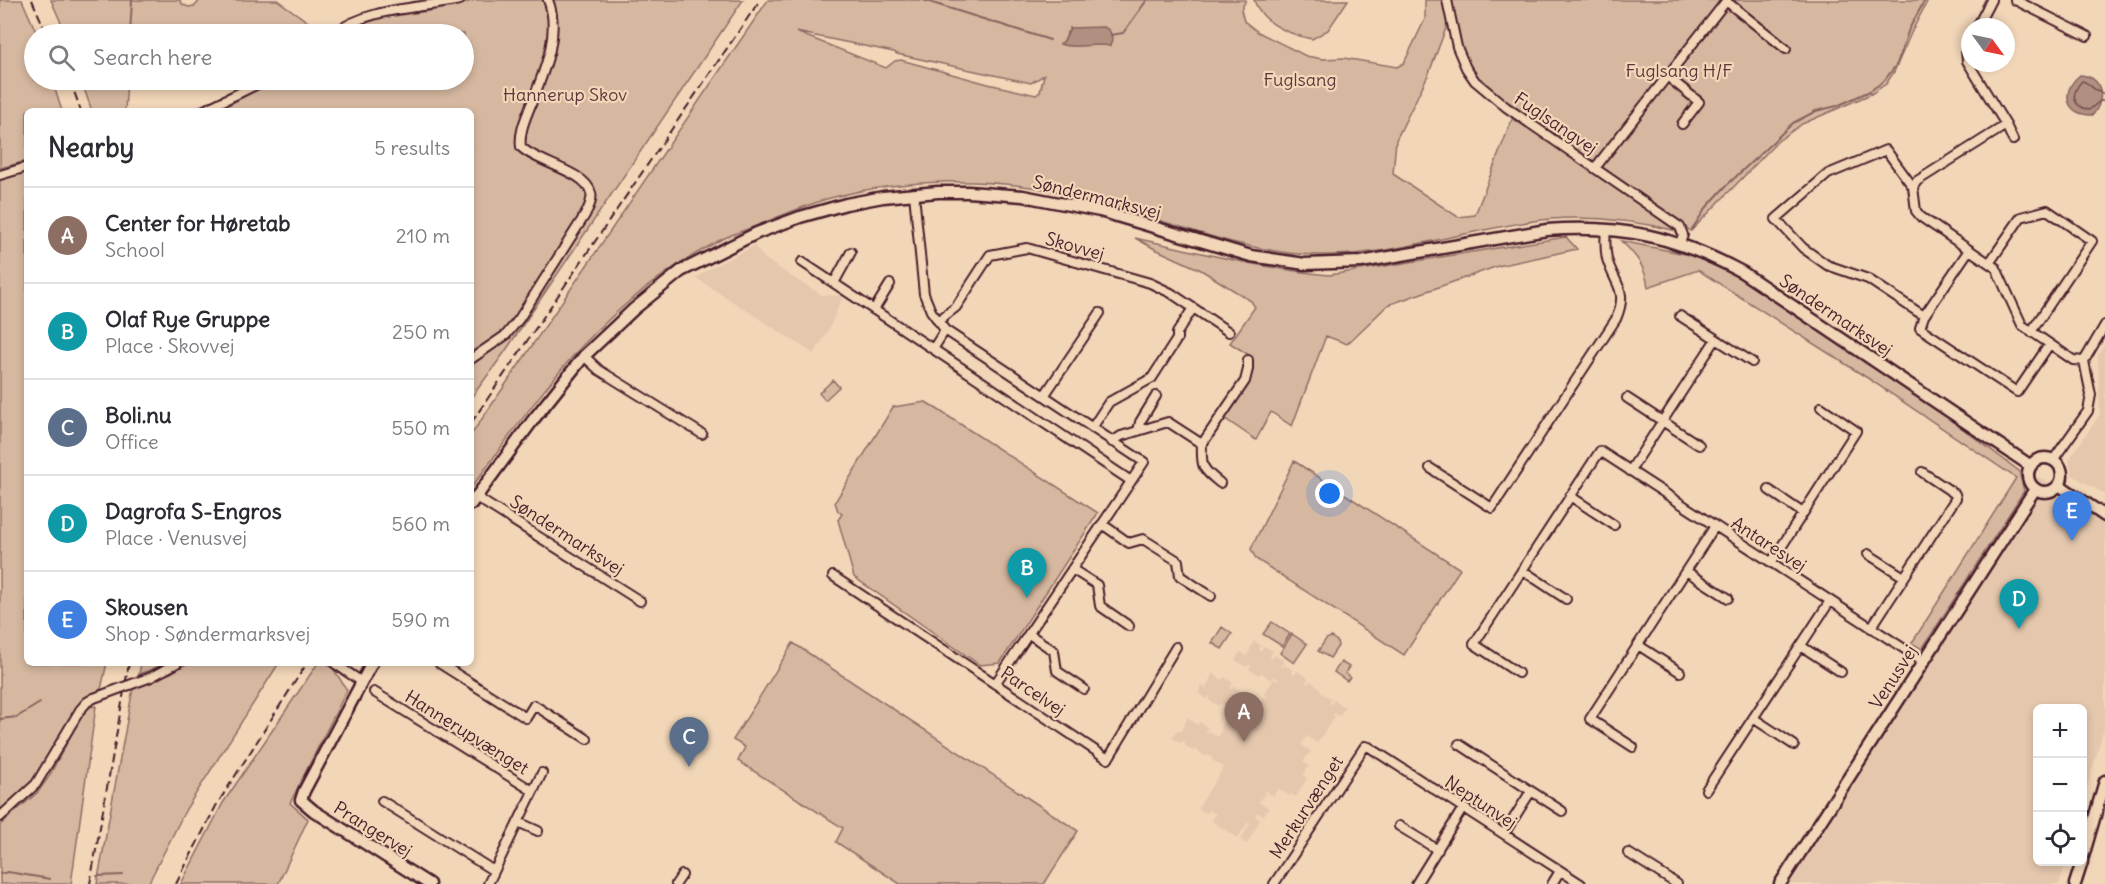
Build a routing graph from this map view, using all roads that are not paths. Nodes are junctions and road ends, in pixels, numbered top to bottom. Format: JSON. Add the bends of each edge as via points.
{"nodes":[{"id":1,"x":460,"y":0,"type":"edge"},
{"id":2,"x":548,"y":0,"type":"edge"},
{"id":3,"x":1447,"y":0,"type":"edge"},
{"id":4,"x":1991,"y":0,"type":"edge"},
{"id":5,"x":2015,"y":0,"type":"edge"},
{"id":6,"x":1726,"y":1,"type":"edge"},
{"id":7,"x":1982,"y":18,"type":"edge"},
{"id":8,"x":349,"y":24,"type":"edge"},
{"id":9,"x":2087,"y":36,"type":"dead end"},
{"id":10,"x":1786,"y":49,"type":"dead end"},
{"id":11,"x":1974,"y":72,"type":"edge"},
{"id":12,"x":1667,"y":76,"type":"junction"},
{"id":13,"x":245,"y":90,"type":"edge"},
{"id":14,"x":208,"y":108,"type":"edge"},
{"id":15,"x":1682,"y":124,"type":"dead end"},
{"id":16,"x":2006,"y":125,"type":"junction"},
{"id":17,"x":2013,"y":140,"type":"dead end"},
{"id":18,"x":24,"y":168,"type":"edge"},
{"id":19,"x":1595,"y":168,"type":"junction"},
{"id":20,"x":0,"y":175,"type":"edge"},
{"id":21,"x":1913,"y":187,"type":"junction"},
{"id":22,"x":914,"y":194,"type":"junction"},
{"id":23,"x":1606,"y":229,"type":"junction"},
{"id":24,"x":1680,"y":243,"type":"junction"},
{"id":25,"x":1969,"y":250,"type":"junction"},
{"id":26,"x":851,"y":252,"type":"dead end"},
{"id":27,"x":802,"y":262,"type":"dead end"},
{"id":28,"x":1990,"y":262,"type":"junction"},
{"id":29,"x":834,"y":283,"type":"junction"},
{"id":30,"x":890,"y":285,"type":"dead end"},
{"id":31,"x":1193,"y":308,"type":"junction"},
{"id":32,"x":874,"y":310,"type":"junction"},
{"id":33,"x":1100,"y":313,"type":"dead end"},
{"id":34,"x":1680,"y":316,"type":"dead end"},
{"id":35,"x":1924,"y":316,"type":"junction"},
{"id":36,"x":938,"y":321,"type":"junction"},
{"id":37,"x":2105,"y":325,"type":"edge"},
{"id":38,"x":945,"y":330,"type":"junction"},
{"id":39,"x":1229,"y":332,"type":"dead end"},
{"id":40,"x":2031,"y":332,"type":"junction"},
{"id":41,"x":1716,"y":339,"type":"junction"},
{"id":42,"x":2049,"y":345,"type":"junction"},
{"id":43,"x":933,"y":349,"type":"junction"},
{"id":44,"x":474,"y":356,"type":"edge"},
{"id":45,"x":584,"y":356,"type":"junction"},
{"id":46,"x":1248,"y":360,"type":"dead end"},
{"id":47,"x":2084,"y":361,"type":"junction"},
{"id":48,"x":1752,"y":362,"type":"dead end"},
{"id":49,"x":1044,"y":396,"type":"junction"},
{"id":50,"x":1156,"y":396,"type":"dead end"},
{"id":51,"x":1627,"y":398,"type":"dead end"},
{"id":52,"x":1821,"y":407,"type":"dead end"},
{"id":53,"x":1663,"y":421,"type":"junction"},
{"id":54,"x":1092,"y":428,"type":"junction"},
{"id":55,"x":1138,"y":431,"type":"junction"},
{"id":56,"x":702,"y":434,"type":"dead end"},
{"id":57,"x":1112,"y":442,"type":"junction"},
{"id":58,"x":1202,"y":444,"type":"junction"},
{"id":59,"x":1699,"y":445,"type":"dead end"},
{"id":60,"x":2055,"y":458,"type":"junction"},
{"id":61,"x":2031,"y":466,"type":"junction"},
{"id":62,"x":1430,"y":468,"type":"dead end"},
{"id":63,"x":1630,"y":471,"type":"junction"},
{"id":64,"x":1922,"y":472,"type":"dead end"},
{"id":65,"x":1131,"y":481,"type":"junction"},
{"id":66,"x":1220,"y":483,"type":"dead end"},
{"id":67,"x":2059,"y":485,"type":"junction"},
{"id":68,"x":2035,"y":489,"type":"junction"},
{"id":69,"x":1769,"y":490,"type":"dead end"},
{"id":70,"x":1570,"y":496,"type":"junction"},
{"id":71,"x":474,"y":500,"type":"edge"},
{"id":72,"x":1803,"y":513,"type":"junction"},
{"id":73,"x":2105,"y":516,"type":"edge"},
{"id":74,"x":1102,"y":524,"type":"junction"},
{"id":75,"x":1614,"y":525,"type":"dead end"},
{"id":76,"x":1715,"y":526,"type":"junction"},
{"id":77,"x":1868,"y":554,"type":"dead end"},
{"id":78,"x":1771,"y":563,"type":"junction"},
{"id":79,"x":1072,"y":569,"type":"junction"},
{"id":80,"x":1522,"y":570,"type":"junction"},
{"id":81,"x":1686,"y":571,"type":"junction"},
{"id":82,"x":833,"y":576,"type":"dead end"},
{"id":83,"x":1904,"y":578,"type":"junction"},
{"id":84,"x":1211,"y":596,"type":"dead end"},
{"id":85,"x":1728,"y":598,"type":"dead end"},
{"id":86,"x":1566,"y":599,"type":"dead end"},
{"id":87,"x":640,"y":601,"type":"dead end"},
{"id":88,"x":1830,"y":601,"type":"junction"},
{"id":89,"x":1129,"y":626,"type":"dead end"},
{"id":90,"x":1871,"y":628,"type":"junction"},
{"id":91,"x":1029,"y":634,"type":"junction"},
{"id":92,"x":1638,"y":645,"type":"junction"},
{"id":93,"x":1801,"y":646,"type":"junction"},
{"id":94,"x":1176,"y":647,"type":"dead end"},
{"id":95,"x":1923,"y":661,"type":"junction"},
{"id":96,"x":171,"y":666,"type":"edge"},
{"id":97,"x":339,"y":666,"type":"edge"},
{"id":98,"x":370,"y":666,"type":"edge"},
{"id":99,"x":444,"y":666,"type":"edge"},
{"id":100,"x":1680,"y":672,"type":"dead end"},
{"id":101,"x":1841,"y":672,"type":"dead end"},
{"id":102,"x":1518,"y":673,"type":"dead end"},
{"id":103,"x":362,"y":682,"type":"junction"},
{"id":104,"x":995,"y":684,"type":"junction"},
{"id":105,"x":1084,"y":690,"type":"dead end"},
{"id":106,"x":375,"y":692,"type":"dead end"},
{"id":107,"x":384,"y":698,"type":"junction"},
{"id":108,"x":378,"y":707,"type":"dead end"},
{"id":109,"x":1753,"y":718,"type":"junction"},
{"id":110,"x":587,"y":739,"type":"dead end"},
{"id":111,"x":1459,"y":744,"type":"dead end"},
{"id":112,"x":1794,"y":745,"type":"dead end"},
{"id":113,"x":1365,"y":746,"type":"joint"},
{"id":114,"x":1633,"y":747,"type":"dead end"},
{"id":115,"x":542,"y":773,"type":"dead end"},
{"id":116,"x":2105,"y":781,"type":"edge"},
{"id":117,"x":1706,"y":790,"type":"dead end"},
{"id":118,"x":533,"y":791,"type":"junction"},
{"id":119,"x":1531,"y":791,"type":"junction"},
{"id":120,"x":382,"y":801,"type":"dead end"},
{"id":121,"x":1463,"y":808,"type":"junction"},
{"id":122,"x":1562,"y":811,"type":"dead end"},
{"id":123,"x":0,"y":817,"type":"edge"},
{"id":124,"x":518,"y":822,"type":"junction"},
{"id":125,"x":1399,"y":826,"type":"dead end"},
{"id":126,"x":538,"y":831,"type":"dead end"},
{"id":127,"x":1504,"y":834,"type":"junction"},
{"id":128,"x":2087,"y":844,"type":"edge"},
{"id":129,"x":1438,"y":850,"type":"junction"},
{"id":130,"x":1628,"y":853,"type":"dead end"},
{"id":131,"x":2080,"y":866,"type":"edge"},
{"id":132,"x":494,"y":871,"type":"junction"},
{"id":133,"x":1560,"y":871,"type":"junction"},
{"id":134,"x":682,"y":875,"type":"dead end"},
{"id":135,"x":1663,"y":880,"type":"edge"},
{"id":136,"x":429,"y":884,"type":"edge"},
{"id":137,"x":488,"y":884,"type":"edge"},
{"id":138,"x":676,"y":884,"type":"edge"},
{"id":139,"x":1274,"y":884,"type":"edge"},
{"id":140,"x":1416,"y":884,"type":"edge"},
{"id":141,"x":1552,"y":884,"type":"edge"},
{"id":142,"x":1581,"y":884,"type":"edge"},
{"id":143,"x":1677,"y":884,"type":"edge"},
{"id":144,"x":1780,"y":884,"type":"edge"},
{"id":145,"x":2075,"y":884,"type":"edge"}],
"edges":[{"from":1,"to":8,"type":"street","via":[[371,15]]},
{"from":2,"to":44,"type":"street","via":[[553,29],[520,145],[525,152],[579,178],[589,187],[591,203],[519,319],[506,335]]},
{"from":3,"to":19,"type":"street","name":"Fuglsangvej","via":[[1457,47],[1475,81]]},
{"from":4,"to":7,"type":"street"},
{"from":5,"to":9,"type":"street"},
{"from":6,"to":10,"type":"street"},
{"from":6,"to":12,"type":"street"},
{"from":11,"to":16,"type":"street"},
{"from":12,"to":15,"type":"street","via":[[1699,102]]},
{"from":12,"to":19,"type":"street"},
{"from":13,"to":14,"type":"street"},
{"from":16,"to":17,"type":"street"},
{"from":16,"to":21,"type":"street"},
{"from":18,"to":20,"type":"street"},
{"from":19,"to":24,"type":"street","name":"Fuglsangvej","via":[[1680,226]]},
{"from":21,"to":25,"type":"street","via":[[1916,211],[1921,217]]},
{"from":21,"to":35,"type":"street","via":[[1887,150],[1828,174],[1776,219],[1803,248],[1827,265],[1868,279]]},
{"from":22,"to":23,"type":"street","name":"Søndermarksvej","via":[[1000,193],[1051,200],[1251,256],[1305,264],[1361,262],[1547,230]]},
{"from":22,"to":36,"type":"street","via":[[924,294]]},
{"from":22,"to":45,"type":"street","name":"Søndermarksvej","via":[[823,210],[724,249],[681,271]]},
{"from":23,"to":24,"type":"street","name":"Søndermarksvej"},
{"from":23,"to":62,"type":"street","via":[[1607,260],[1622,294],[1621,308],[1492,508]]},
{"from":24,"to":61,"type":"street","name":"Søndermarksvej","via":[[1742,272]]},
{"from":25,"to":28,"type":"street"},
{"from":25,"to":35,"type":"street"},
{"from":26,"to":29,"type":"street"},
{"from":27,"to":29,"type":"street"},
{"from":28,"to":40,"type":"street","via":[[2022,325]]},
{"from":28,"to":40,"type":"street","via":[[2021,217],[2047,210],[2092,241]]},
{"from":29,"to":32,"type":"street"},
{"from":30,"to":32,"type":"street"},
{"from":31,"to":36,"type":"street","name":"Skovvej","via":[[1150,283],[1027,248],[990,255],[956,307]]},
{"from":31,"to":39,"type":"street","name":"Skovvej"},
{"from":31,"to":54,"type":"street","via":[[1152,378],[1109,402]]},
{"from":32,"to":43,"type":"street"},
{"from":33,"to":49,"type":"street"},
{"from":34,"to":41,"type":"street"},
{"from":35,"to":42,"type":"street","via":[[1920,328],[2017,392]]},
{"from":36,"to":38,"type":"street"},
{"from":37,"to":47,"type":"street"},
{"from":38,"to":43,"type":"street"},
{"from":38,"to":49,"type":"street"},
{"from":40,"to":42,"type":"street"},
{"from":41,"to":48,"type":"street"},
{"from":41,"to":53,"type":"street"},
{"from":42,"to":47,"type":"street","via":[[2073,360]]},
{"from":43,"to":65,"type":"street"},
{"from":45,"to":56,"type":"street","via":[[599,370]]},
{"from":45,"to":71,"type":"street","name":"Søndermarksvej"},
{"from":46,"to":58,"type":"street","via":[[1245,381]]},
{"from":47,"to":60,"type":"street","via":[[2091,395],[2088,411]]},
{"from":49,"to":54,"type":"street"},
{"from":50,"to":55,"type":"street"},
{"from":51,"to":53,"type":"street"},
{"from":52,"to":72,"type":"street","via":[[1856,431]]},
{"from":53,"to":59,"type":"street"},
{"from":53,"to":63,"type":"street"},
{"from":54,"to":57,"type":"street"},
{"from":55,"to":57,"type":"street"},
{"from":55,"to":58,"type":"street","via":[[1168,422]]},
{"from":57,"to":65,"type":"street","via":[[1143,462]]},
{"from":58,"to":66,"type":"street","via":[[1202,464]]},
{"from":60,"to":61,"type":"street","via":[[2043,458]]},
{"from":60,"to":67,"type":"street","via":[[2062,475]]},
{"from":61,"to":68,"type":"street","via":[[2028,478]]},
{"from":63,"to":70,"type":"street","name":"Antaresvej","via":[[1600,451]]},
{"from":63,"to":76,"type":"street","name":"Antaresvej"},
{"from":64,"to":83,"type":"street","via":[[1956,496]]},
{"from":65,"to":74,"type":"street"},
{"from":67,"to":68,"type":"street","via":[[2045,492]]},
{"from":67,"to":73,"type":"street"},
{"from":68,"to":95,"type":"street","name":"Venusvej"},
{"from":69,"to":72,"type":"street"},
{"from":70,"to":75,"type":"street"},
{"from":70,"to":80,"type":"street"},
{"from":71,"to":87,"type":"street","name":"Søndermarksvej"},
{"from":72,"to":78,"type":"street"},
{"from":74,"to":79,"type":"street"},
{"from":74,"to":84,"type":"street","via":[[1129,543],[1143,539],[1178,561],[1180,576]]},
{"from":76,"to":78,"type":"street","name":"Antaresvej"},
{"from":76,"to":81,"type":"street"},
{"from":77,"to":83,"type":"street"},
{"from":78,"to":88,"type":"street","name":"Antaresvej"},
{"from":79,"to":89,"type":"street","via":[[1096,585],[1100,606]]},
{"from":79,"to":91,"type":"street"},
{"from":80,"to":86,"type":"street"},
{"from":80,"to":102,"type":"street","via":[[1474,644]]},
{"from":81,"to":85,"type":"street"},
{"from":81,"to":92,"type":"street"},
{"from":82,"to":104,"type":"street","name":"Parcelvej"},
{"from":83,"to":90,"type":"street"},
{"from":88,"to":90,"type":"street","name":"Antaresvej"},
{"from":88,"to":93,"type":"street"},
{"from":90,"to":95,"type":"street","name":"Antaresvej"},
{"from":91,"to":104,"type":"street"},
{"from":91,"to":105,"type":"street","via":[[1054,651],[1058,671]]},
{"from":92,"to":100,"type":"street"},
{"from":92,"to":114,"type":"street","via":[[1590,719]]},
{"from":93,"to":101,"type":"street"},
{"from":93,"to":109,"type":"street"},
{"from":94,"to":104,"type":"street","name":"Parcelvej","via":[[1108,759]]},
{"from":95,"to":144,"type":"street","name":"Venusvej"},
{"from":96,"to":123,"type":"street","bridge":true,"via":[[87,702],[36,784]]},
{"from":97,"to":103,"type":"street"},
{"from":98,"to":103,"type":"street"},
{"from":99,"to":110,"type":"street","via":[[526,718],[534,705]]},
{"from":103,"to":136,"type":"street","name":"Prangervej","via":[[301,800]]},
{"from":106,"to":107,"type":"street","name":"Hannerupvænget"},
{"from":107,"to":108,"type":"street","name":"Hannerupvænget"},
{"from":107,"to":118,"type":"street","name":"Hannerupvænget"},
{"from":109,"to":112,"type":"street"},
{"from":109,"to":117,"type":"street"},
{"from":111,"to":119,"type":"street"},
{"from":113,"to":121,"type":"street","name":"Neptunvej"},
{"from":113,"to":139,"type":"street","name":"Merkurvænget"},
{"from":115,"to":118,"type":"street","name":"Hannerupvænget"},
{"from":116,"to":128,"type":"street"},
{"from":118,"to":124,"type":"street","name":"Hannerupvænget"},
{"from":119,"to":122,"type":"street"},
{"from":119,"to":127,"type":"street"},
{"from":120,"to":132,"type":"street"},
{"from":121,"to":127,"type":"street","name":"Neptunvej"},
{"from":121,"to":129,"type":"street"},
{"from":124,"to":126,"type":"street"},
{"from":124,"to":132,"type":"street","name":"Hannerupvænget"},
{"from":125,"to":129,"type":"street"},
{"from":127,"to":133,"type":"street","name":"Neptunvej"},
{"from":129,"to":140,"type":"street"},
{"from":130,"to":135,"type":"street"},
{"from":131,"to":145,"type":"street"},
{"from":132,"to":137,"type":"street","name":"Hannerupvænget"},
{"from":133,"to":141,"type":"street"},
{"from":133,"to":142,"type":"street","name":"Neptunvej"},
{"from":134,"to":138,"type":"street"},
{"from":135,"to":143,"type":"street"}]}
